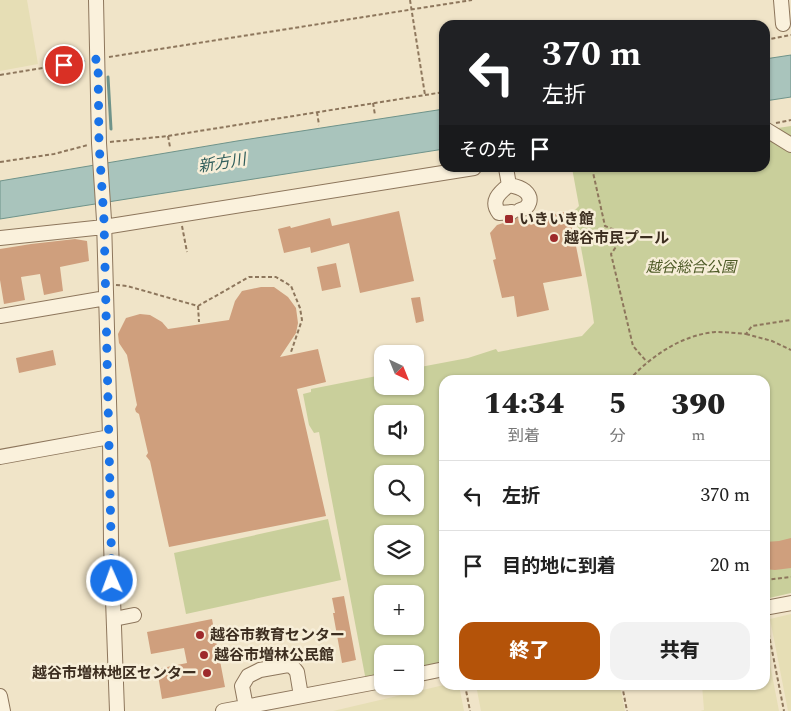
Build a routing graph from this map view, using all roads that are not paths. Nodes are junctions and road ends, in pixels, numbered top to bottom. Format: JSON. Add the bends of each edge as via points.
{"nodes":[{"id":1,"x":96,"y":0,"type":"edge"},
{"id":2,"x":780,"y":0,"type":"edge"},
{"id":3,"x":787,"y":30,"type":"edge"},
{"id":4,"x":770,"y":132,"type":"edge"},
{"id":5,"x":791,"y":145,"type":"edge"},
{"id":6,"x":448,"y":172,"type":"edge"},
{"id":7,"x":507,"y":172,"type":"edge"},
{"id":8,"x":509,"y":185,"type":"junction"},
{"id":9,"x":104,"y":224,"type":"junction"},
{"id":10,"x":0,"y":238,"type":"edge"},
{"id":11,"x":106,"y":292,"type":"junction"},
{"id":12,"x":0,"y":316,"type":"edge"},
{"id":13,"x":110,"y":437,"type":"junction"},
{"id":14,"x":0,"y":457,"type":"edge"},
{"id":15,"x":791,"y":603,"type":"edge"},
{"id":16,"x":770,"y":612,"type":"edge"},
{"id":17,"x":134,"y":615,"type":"dead end"},
{"id":18,"x":114,"y":619,"type":"junction"},
{"id":19,"x":439,"y":670,"type":"edge"},
{"id":20,"x":424,"y":673,"type":"edge"},
{"id":21,"x":374,"y":682,"type":"edge"},
{"id":22,"x":0,"y":696,"type":"edge"},
{"id":23,"x":301,"y":696,"type":"junction"},
{"id":24,"x":246,"y":707,"type":"junction"},
{"id":25,"x":3,"y":711,"type":"edge"},
{"id":26,"x":117,"y":711,"type":"edge"},
{"id":27,"x":223,"y":711,"type":"edge"}],
"edges":[{"from":1,"to":9,"type":"street"},
{"from":2,"to":3,"type":"street"},
{"from":4,"to":5,"type":"street"},
{"from":6,"to":9,"type":"street"},
{"from":7,"to":8,"type":"street"},
{"from":8,"to":8,"type":"street","via":[[526,192],[529,203],[516,211],[499,213],[496,196]]},
{"from":9,"to":10,"type":"street"},
{"from":9,"to":11,"type":"street"},
{"from":11,"to":12,"type":"street"},
{"from":11,"to":13,"type":"street"},
{"from":13,"to":14,"type":"street"},
{"from":13,"to":18,"type":"street"},
{"from":15,"to":16,"type":"street"},
{"from":17,"to":18,"type":"street"},
{"from":18,"to":26,"type":"street"},
{"from":19,"to":20,"type":"street"},
{"from":21,"to":23,"type":"street","via":[[321,688]]},
{"from":22,"to":25,"type":"street"},
{"from":23,"to":24,"type":"street"},
{"from":23,"to":24,"type":"street","via":[[297,672],[293,667],[260,670],[251,672],[242,686]]},
{"from":24,"to":27,"type":"street"}]}
